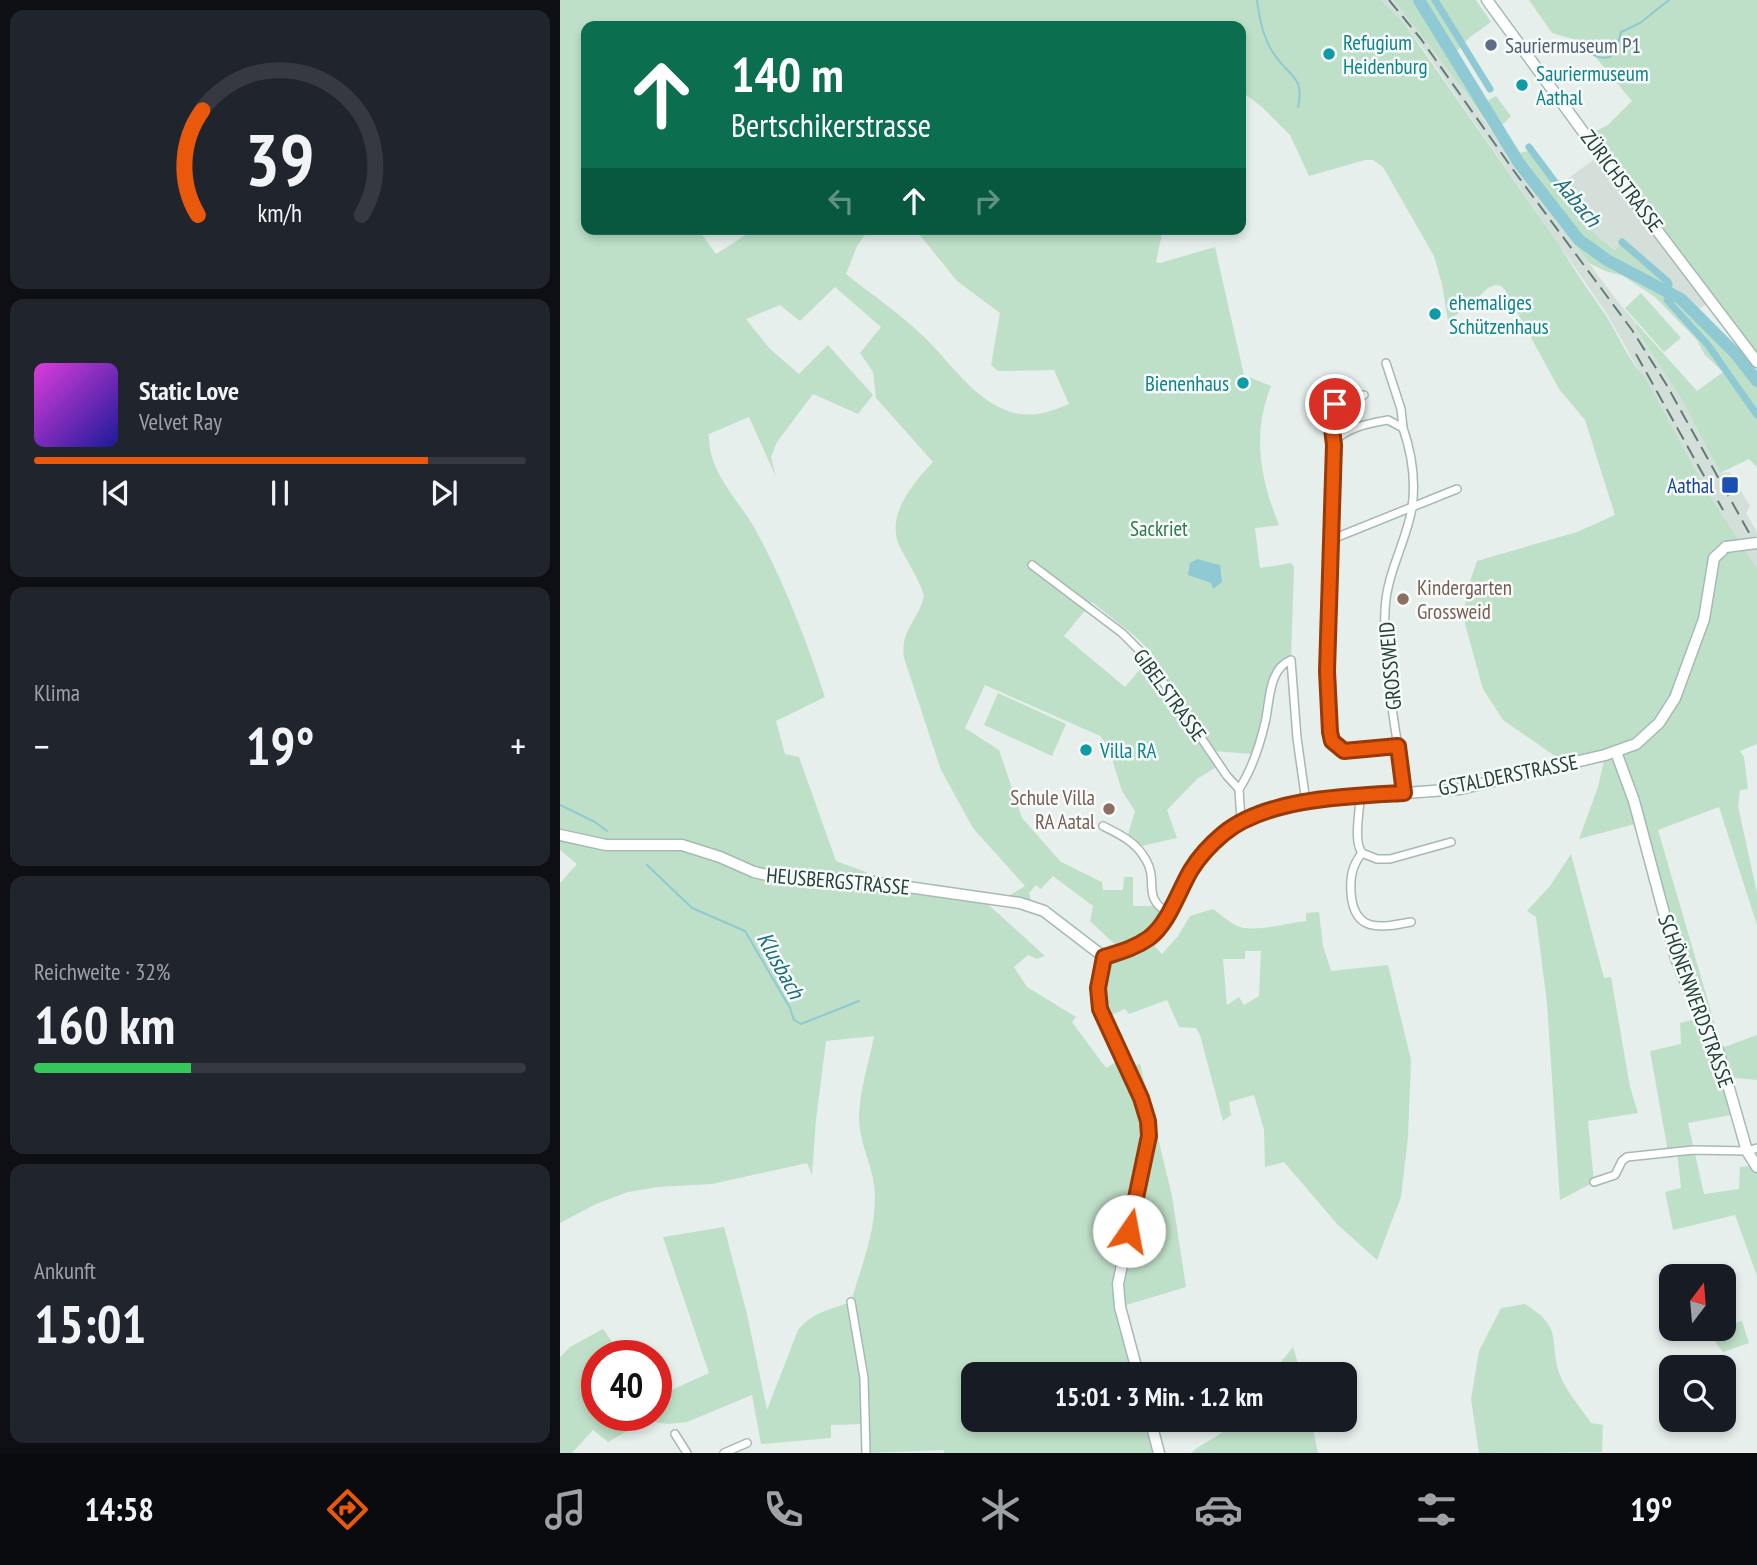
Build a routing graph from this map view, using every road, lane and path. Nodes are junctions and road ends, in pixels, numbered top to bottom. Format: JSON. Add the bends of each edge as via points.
{"nodes":[{"id":1,"x":1487,"y":0,"type":"edge"},
{"id":2,"x":1757,"y":362,"type":"edge"},
{"id":3,"x":1386,"y":363,"type":"dead end"},
{"id":4,"x":1364,"y":395,"type":"dead end"},
{"id":5,"x":1403,"y":428,"type":"junction"},
{"id":6,"x":1334,"y":445,"type":"junction"},
{"id":7,"x":1457,"y":489,"type":"dead end"},
{"id":8,"x":1412,"y":507,"type":"junction"},
{"id":9,"x":1331,"y":540,"type":"junction"},
{"id":10,"x":1757,"y":543,"type":"edge"},
{"id":11,"x":1032,"y":565,"type":"dead end"},
{"id":12,"x":1398,"y":746,"type":"junction"},
{"id":13,"x":1616,"y":752,"type":"junction"},
{"id":14,"x":1239,"y":789,"type":"junction"},
{"id":15,"x":1404,"y":793,"type":"junction"},
{"id":16,"x":1360,"y":795,"type":"junction"},
{"id":17,"x":1307,"y":802,"type":"junction"},
{"id":18,"x":1241,"y":821,"type":"junction"},
{"id":19,"x":1103,"y":827,"type":"dead end"},
{"id":20,"x":560,"y":835,"type":"edge"},
{"id":21,"x":1451,"y":842,"type":"dead end"},
{"id":22,"x":1362,"y":853,"type":"junction"},
{"id":23,"x":1168,"y":914,"type":"junction"},
{"id":24,"x":1411,"y":922,"type":"dead end"},
{"id":25,"x":1104,"y":957,"type":"junction"},
{"id":26,"x":1752,"y":1150,"type":"edge"},
{"id":27,"x":1757,"y":1167,"type":"edge"},
{"id":28,"x":1594,"y":1182,"type":"dead end"},
{"id":29,"x":851,"y":1302,"type":"dead end"},
{"id":30,"x":1135,"y":1362,"type":"edge"},
{"id":31,"x":1154,"y":1432,"type":"edge"},
{"id":32,"x":675,"y":1434,"type":"dead end"},
{"id":33,"x":747,"y":1443,"type":"dead end"},
{"id":34,"x":687,"y":1453,"type":"edge"},
{"id":35,"x":724,"y":1453,"type":"edge"},
{"id":36,"x":866,"y":1453,"type":"edge"},
{"id":37,"x":1160,"y":1453,"type":"edge"}],
"edges":[{"from":1,"to":2,"type":"street","name":"ZÜRICHSTRASSE"},
{"from":3,"to":5,"type":"street","name":"GROSSWEID"},
{"from":4,"to":6,"type":"street","via":[[1331,407]]},
{"from":5,"to":6,"type":"street","via":[[1394,421],[1382,421],[1341,435]]},
{"from":5,"to":8,"type":"street","name":"GROSSWEID","via":[[1413,471]]},
{"from":6,"to":9,"type":"street"},
{"from":7,"to":8,"type":"street"},
{"from":8,"to":9,"type":"street"},
{"from":8,"to":12,"type":"street","name":"GROSSWEID","via":[[1385,608]]},
{"from":9,"to":12,"type":"street","via":[[1327,671],[1332,741],[1344,751]]},
{"from":10,"to":13,"type":"street","name":"GSTALDERSTRASSE","bridge":true,"via":[[1726,547],[1714,558],[1704,619],[1667,714],[1644,738]]},
{"from":11,"to":14,"type":"street","name":"GIBELSTRASSE","via":[[1122,633],[1147,658]]},
{"from":12,"to":15,"type":"street","name":"GROSSWEID"},
{"from":13,"to":15,"type":"street","name":"GSTALDERSTRASSE","via":[[1471,787]]},
{"from":13,"to":26,"type":"street","name":"SCHÖNENWERDSTRASSE","via":[[1634,801],[1676,958],[1718,1049]]},
{"from":14,"to":17,"type":"street","via":[[1257,747],[1274,678],[1291,660]]},
{"from":14,"to":18,"type":"street"},
{"from":15,"to":16,"type":"street","name":"GSTALDERSTRASSE"},
{"from":16,"to":17,"type":"street","name":"GSTALDERSTRASSE"},
{"from":16,"to":22,"type":"street","via":[[1356,839]]},
{"from":17,"to":18,"type":"street","name":"GSTALDERSTRASSE"},
{"from":18,"to":23,"type":"street","name":"GSTALDERSTRASSE","via":[[1201,856]]},
{"from":19,"to":23,"type":"street","via":[[1137,847],[1148,862],[1156,906]]},
{"from":20,"to":25,"type":"street","name":"HEUSBERGSTRASSE","via":[[606,845],[682,845],[785,879],[852,879],[1020,903],[1044,911]]},
{"from":21,"to":22,"type":"street","via":[[1390,859]]},
{"from":22,"to":24,"type":"street","via":[[1350,875],[1357,917],[1374,926]]},
{"from":23,"to":25,"type":"street","name":"GSTALDERSTRASSE","via":[[1148,939]]},
{"from":25,"to":30,"type":"street","via":[[1098,988],[1100,1009],[1148,1121],[1149,1136],[1118,1291]]},
{"from":26,"to":27,"type":"street","name":"SCHÖNENWERDSTRASSE"},
{"from":26,"to":28,"type":"street","via":[[1627,1157],[1615,1175]]},
{"from":29,"to":36,"type":"street","via":[[864,1378]]},
{"from":31,"to":37,"type":"street"},
{"from":32,"to":34,"type":"street"},
{"from":33,"to":35,"type":"street"}]}
